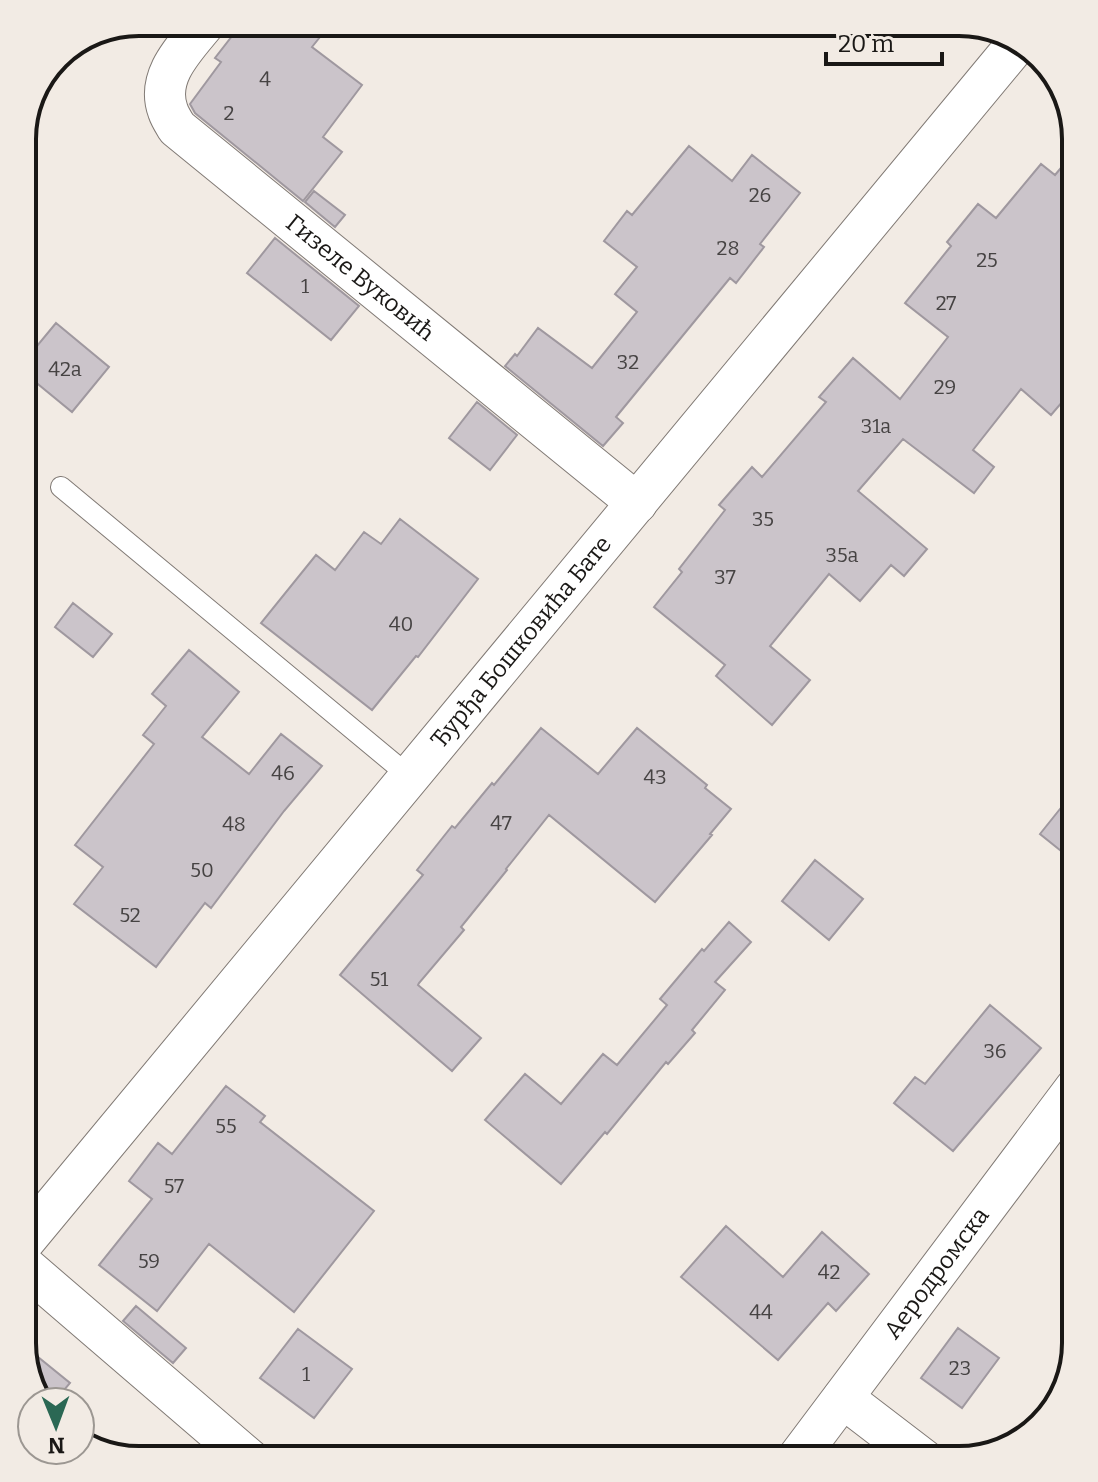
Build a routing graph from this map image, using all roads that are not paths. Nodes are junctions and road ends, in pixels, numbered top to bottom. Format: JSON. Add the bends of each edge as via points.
{"nodes":[{"id":1,"x":194,"y":36,"type":"edge"},
{"id":2,"x":1011,"y":50,"type":"edge"},
{"id":3,"x":61,"y":487,"type":"dead end"},
{"id":4,"x":637,"y":503,"type":"junction"},
{"id":5,"x":409,"y":776,"type":"junction"},
{"id":6,"x":1062,"y":1106,"type":"edge"},
{"id":7,"x":36,"y":1227,"type":"edge"},
{"id":8,"x":36,"y":1276,"type":"edge"},
{"id":9,"x":843,"y":1398,"type":"junction"},
{"id":10,"x":234,"y":1446,"type":"edge"},
{"id":11,"x":807,"y":1446,"type":"edge"},
{"id":12,"x":906,"y":1446,"type":"edge"}],
"edges":[{"from":1,"to":4,"type":"street","name":"Гизеле Вуковић","via":[[172,63],[165,87],[168,112],[177,128]]},
{"from":2,"to":4,"type":"street","name":"Ђурђа Бошковића Бате"},
{"from":3,"to":5,"type":"lane"},
{"from":4,"to":5,"type":"street","name":"Ђурђа Бошковића Бате"},
{"from":5,"to":7,"type":"street","name":"Ђурђа Бошковића Бате"},
{"from":6,"to":9,"type":"street","name":"Аеродромска"},
{"from":8,"to":10,"type":"street"},
{"from":9,"to":11,"type":"street","name":"Аеродромска"},
{"from":9,"to":12,"type":"street"}]}
